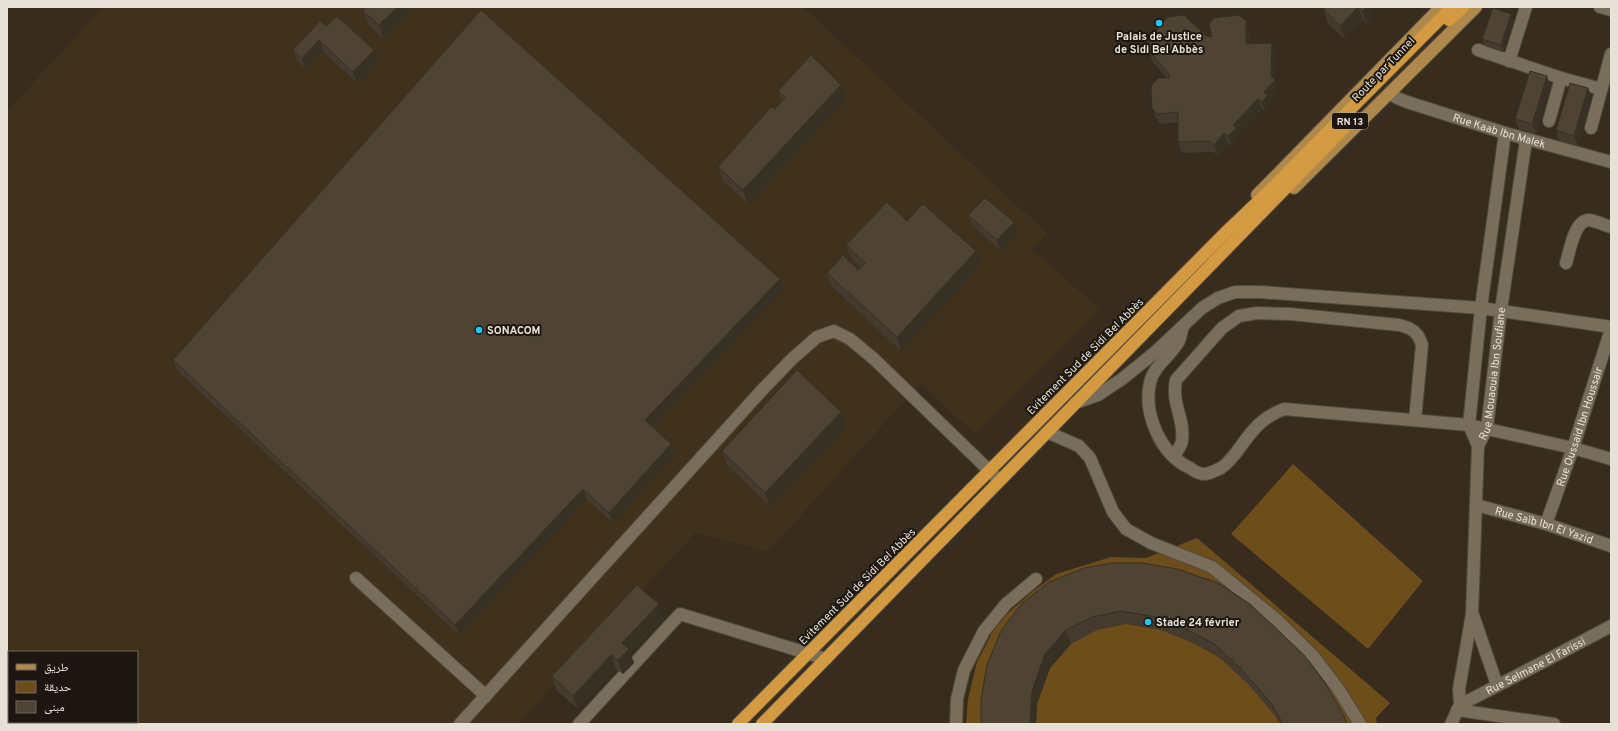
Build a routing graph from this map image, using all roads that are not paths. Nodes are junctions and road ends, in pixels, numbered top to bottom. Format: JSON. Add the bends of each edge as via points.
{"nodes":[{"id":1,"x":1441,"y":7,"type":"edge"},
{"id":2,"x":1452,"y":7,"type":"edge"},
{"id":3,"x":1462,"y":7,"type":"edge"},
{"id":4,"x":1476,"y":7,"type":"edge"},
{"id":5,"x":1526,"y":7,"type":"edge"},
{"id":6,"x":1600,"y":7,"type":"edge"},
{"id":7,"x":1611,"y":10,"type":"edge"},
{"id":8,"x":1478,"y":50,"type":"dead end"},
{"id":9,"x":1611,"y":54,"type":"edge"},
{"id":10,"x":1509,"y":61,"type":"junction"},
{"id":11,"x":1560,"y":78,"type":"junction"},
{"id":12,"x":1601,"y":89,"type":"junction"},
{"id":13,"x":1390,"y":93,"type":"junction"},
{"id":14,"x":1549,"y":121,"type":"dead end"},
{"id":15,"x":1591,"y":128,"type":"dead end"},
{"id":16,"x":1505,"y":133,"type":"junction"},
{"id":17,"x":1526,"y":140,"type":"junction"},
{"id":18,"x":1611,"y":162,"type":"edge"},
{"id":19,"x":1611,"y":227,"type":"edge"},
{"id":20,"x":1228,"y":230,"type":"junction"},
{"id":21,"x":1240,"y":237,"type":"junction"},
{"id":22,"x":1566,"y":263,"type":"dead end"},
{"id":23,"x":1481,"y":308,"type":"junction"},
{"id":24,"x":1501,"y":310,"type":"junction"},
{"id":25,"x":1183,"y":327,"type":"junction"},
{"id":26,"x":1611,"y":328,"type":"edge"},
{"id":27,"x":1057,"y":403,"type":"junction"},
{"id":28,"x":1076,"y":403,"type":"junction"},
{"id":29,"x":1047,"y":412,"type":"junction"},
{"id":30,"x":1066,"y":412,"type":"junction"},
{"id":31,"x":1415,"y":420,"type":"junction"},
{"id":32,"x":1057,"y":421,"type":"junction"},
{"id":33,"x":1469,"y":425,"type":"junction"},
{"id":34,"x":1487,"y":428,"type":"junction"},
{"id":35,"x":1047,"y":432,"type":"junction"},
{"id":36,"x":1478,"y":446,"type":"junction"},
{"id":37,"x":1573,"y":448,"type":"junction"},
{"id":38,"x":1174,"y":456,"type":"junction"},
{"id":39,"x":1611,"y":459,"type":"edge"},
{"id":40,"x":990,"y":470,"type":"junction"},
{"id":41,"x":999,"y":480,"type":"junction"},
{"id":42,"x":1476,"y":505,"type":"junction"},
{"id":43,"x":1546,"y":524,"type":"junction"},
{"id":44,"x":1611,"y":546,"type":"edge"},
{"id":45,"x":356,"y":578,"type":"dead end"},
{"id":46,"x":1036,"y":579,"type":"dead end"},
{"id":47,"x":1472,"y":614,"type":"junction"},
{"id":48,"x":1610,"y":627,"type":"edge"},
{"id":49,"x":808,"y":653,"type":"junction"},
{"id":50,"x":826,"y":659,"type":"junction"},
{"id":51,"x":1498,"y":685,"type":"junction"},
{"id":52,"x":486,"y":696,"type":"junction"},
{"id":53,"x":1458,"y":708,"type":"junction"},
{"id":54,"x":460,"y":724,"type":"edge"},
{"id":55,"x":579,"y":724,"type":"edge"},
{"id":56,"x":738,"y":724,"type":"edge"},
{"id":57,"x":762,"y":724,"type":"edge"},
{"id":58,"x":956,"y":724,"type":"edge"},
{"id":59,"x":1360,"y":724,"type":"edge"},
{"id":60,"x":1451,"y":724,"type":"edge"},
{"id":61,"x":1554,"y":724,"type":"edge"}],
"edges":[{"from":1,"to":20,"type":"main road","via":[[1246,206]]},
{"from":2,"to":20,"type":"highway","name":"Evitement Sud de Sidi Bel Abbès"},
{"from":3,"to":21,"type":"highway","name":"Route par Tunnel","number":"RN 13"},
{"from":4,"to":13,"type":"main road"},
{"from":5,"to":10,"type":"street"},
{"from":6,"to":7,"type":"street"},
{"from":8,"to":10,"type":"street"},
{"from":9,"to":12,"type":"street"},
{"from":10,"to":11,"type":"street"},
{"from":11,"to":12,"type":"street"},
{"from":11,"to":14,"type":"street"},
{"from":12,"to":15,"type":"street"},
{"from":13,"to":16,"type":"street","name":"Rue Kaab Ibn Malek","via":[[1407,102]]},
{"from":13,"to":21,"type":"main road","via":[[1257,224]]},
{"from":16,"to":17,"type":"street","name":"Rue Kaab Ibn Malek"},
{"from":16,"to":23,"type":"street"},
{"from":17,"to":18,"type":"street","name":"Rue Kaab Ibn Malek"},
{"from":17,"to":24,"type":"street","name":"Rue Mouaouia Ibn Soufiane"},
{"from":19,"to":22,"type":"street","via":[[1589,220],[1581,223],[1576,230]]},
{"from":20,"to":27,"type":"highway","name":"Evitement Sud de Sidi Bel Abbès"},
{"from":21,"to":28,"type":"highway"},
{"from":23,"to":24,"type":"street"},
{"from":23,"to":25,"type":"street","via":[[1235,292],[1218,298],[1202,308]]},
{"from":23,"to":33,"type":"street"},
{"from":24,"to":26,"type":"street"},
{"from":24,"to":34,"type":"street","name":"Rue Mouaouia Ibn Soufiane"},
{"from":25,"to":28,"type":"street","via":[[1122,379],[1098,395]]},
{"from":25,"to":38,"type":"street","via":[[1179,341],[1156,370],[1150,382],[1149,393],[1155,428],[1166,449]]},
{"from":26,"to":37,"type":"street","name":"Rue Oussaid Ibn Houssair"},
{"from":27,"to":29,"type":"highway","name":"Evitement Sud de Sidi Bel Abbès"},
{"from":27,"to":30,"type":"highway","via":[[1063,406]]},
{"from":28,"to":30,"type":"highway"},
{"from":29,"to":32,"type":"highway"},
{"from":29,"to":40,"type":"highway","name":"Evitement Sud de Sidi Bel Abbès"},
{"from":30,"to":32,"type":"highway"},
{"from":31,"to":33,"type":"street"},
{"from":31,"to":38,"type":"street","via":[[1284,409],[1264,419],[1234,456],[1222,467],[1210,473],[1194,471]]},
{"from":31,"to":38,"type":"street","via":[[1422,345],[1419,336],[1411,328],[1258,313],[1239,316],[1222,328],[1176,380],[1174,391],[1183,434]]},
{"from":32,"to":35,"type":"highway"},
{"from":33,"to":34,"type":"street"},
{"from":33,"to":36,"type":"street"},
{"from":34,"to":36,"type":"street","name":"Rue Mouaouia Ibn Soufiane"},
{"from":34,"to":37,"type":"street"},
{"from":35,"to":41,"type":"highway"},
{"from":35,"to":59,"type":"street","via":[[1079,446],[1090,458],[1113,512],[1126,529],[1151,543],[1212,567],[1277,620],[1314,657]]},
{"from":36,"to":42,"type":"street","name":"Rue Mouaouia Ibn Soufiane"},
{"from":37,"to":39,"type":"street"},
{"from":37,"to":43,"type":"street","name":"Rue Oussaid Ibn Houssair"},
{"from":40,"to":41,"type":"street"},
{"from":40,"to":49,"type":"highway","name":"Evitement Sud de Sidi Bel Abbès"},
{"from":40,"to":52,"type":"street","via":[[874,358],[850,339],[834,331],[817,337],[763,389]]},
{"from":41,"to":50,"type":"highway"},
{"from":42,"to":43,"type":"street","name":"Rue Saïb Ibn El Yazid"},
{"from":42,"to":47,"type":"street","name":"Rue Mouaouia Ibn Soufiane"},
{"from":43,"to":44,"type":"street","name":"Rue Saïb Ibn El Yazid"},
{"from":45,"to":52,"type":"street"},
{"from":46,"to":58,"type":"street","via":[[1006,604],[984,631],[964,670],[957,699]]},
{"from":47,"to":51,"type":"street"},
{"from":47,"to":53,"type":"street","name":"Rue Mouaouia Ibn Soufiane"},
{"from":48,"to":51,"type":"street","name":"Rue Selmane El Farissi"},
{"from":49,"to":50,"type":"street"},
{"from":49,"to":55,"type":"street","via":[[680,614]]},
{"from":49,"to":56,"type":"highway","name":"Evitement Sud de Sidi Bel Abbès"},
{"from":50,"to":57,"type":"highway"},
{"from":51,"to":53,"type":"street","name":"Rue Selmane El Farissi"},
{"from":52,"to":54,"type":"street"},
{"from":53,"to":60,"type":"street","name":"Rue Mouaouia Ibn Soufiane"},
{"from":53,"to":61,"type":"street"}]}
